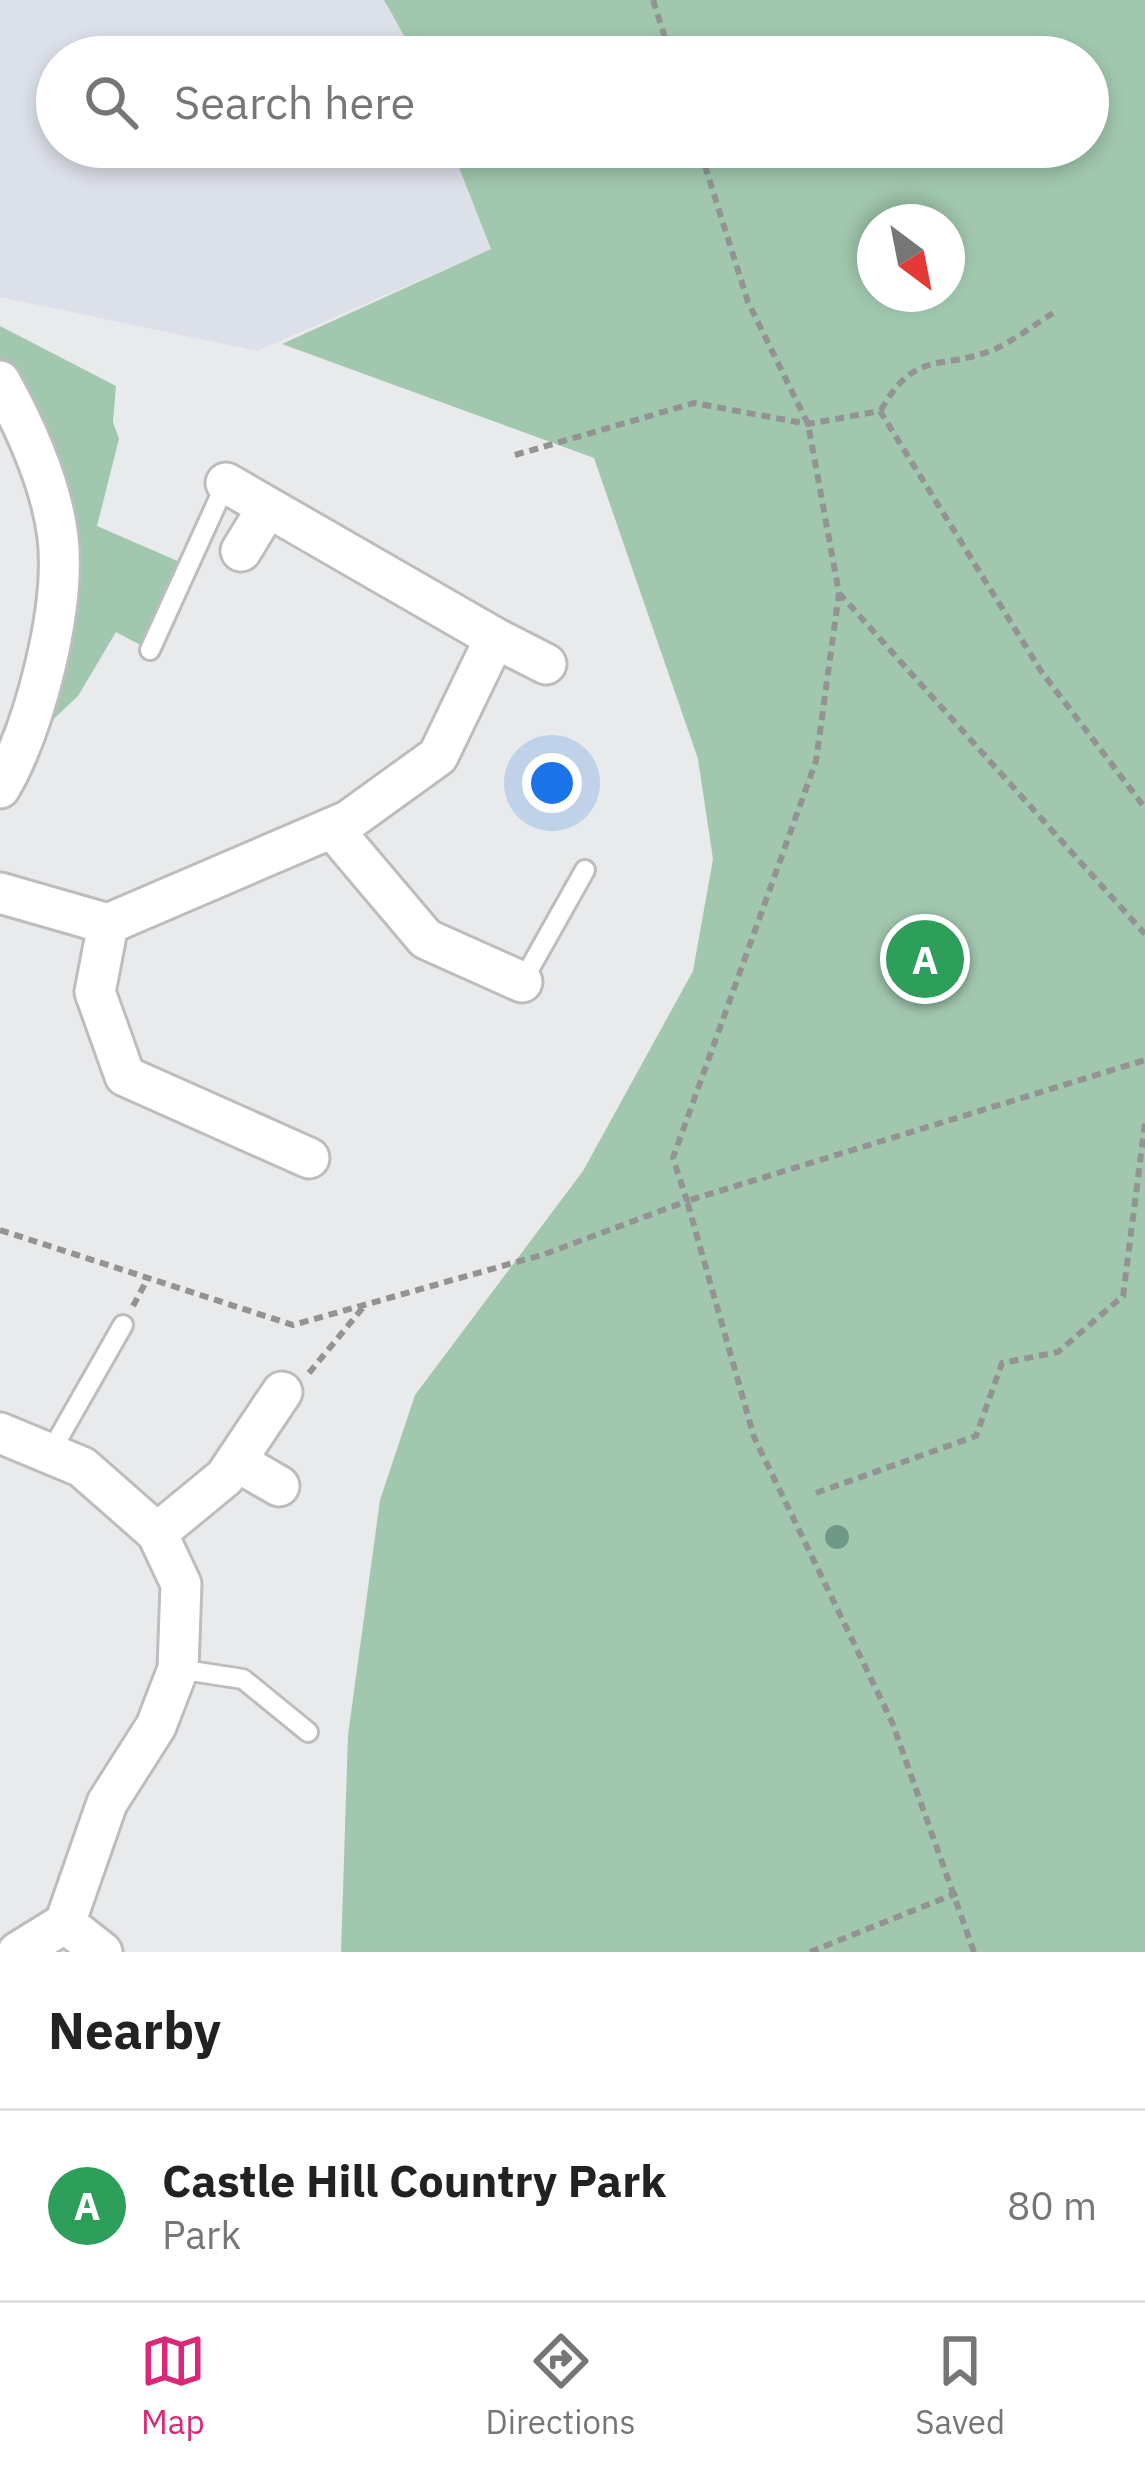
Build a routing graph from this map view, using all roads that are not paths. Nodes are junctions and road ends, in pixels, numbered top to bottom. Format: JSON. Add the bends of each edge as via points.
{"nodes":[{"id":1,"x":0,"y":381,"type":"edge"},
{"id":2,"x":226,"y":483,"type":"joint"},
{"id":3,"x":266,"y":510,"type":"junction"},
{"id":4,"x":241,"y":551,"type":"dead end"},
{"id":5,"x":495,"y":638,"type":"junction"},
{"id":6,"x":150,"y":650,"type":"dead end"},
{"id":7,"x":546,"y":664,"type":"dead end"},
{"id":8,"x":0,"y":788,"type":"edge"},
{"id":9,"x":332,"y":828,"type":"junction"},
{"id":10,"x":585,"y":870,"type":"dead end"},
{"id":11,"x":0,"y":893,"type":"edge"},
{"id":12,"x":108,"y":924,"type":"junction"},
{"id":13,"x":522,"y":982,"type":"joint"},
{"id":14,"x":310,"y":1158,"type":"dead end"},
{"id":15,"x":123,"y":1325,"type":"dead end"},
{"id":16,"x":282,"y":1392,"type":"road end"},
{"id":17,"x":0,"y":1433,"type":"edge"},
{"id":18,"x":50,"y":1454,"type":"junction"},
{"id":19,"x":236,"y":1460,"type":"junction"},
{"id":20,"x":279,"y":1486,"type":"dead end"},
{"id":21,"x":157,"y":1533,"type":"junction"},
{"id":22,"x":178,"y":1669,"type":"junction"},
{"id":23,"x":308,"y":1732,"type":"dead end"},
{"id":24,"x":65,"y":1923,"type":"junction"},
{"id":25,"x":18,"y":1952,"type":"edge"},
{"id":26,"x":102,"y":1952,"type":"edge"}],
"edges":[{"from":1,"to":8,"type":"street","via":[[29,434],[58,537],[56,596],[31,722]]},
{"from":2,"to":3,"type":"street"},
{"from":2,"to":6,"type":"lane"},
{"from":3,"to":4,"type":"street"},
{"from":3,"to":5,"type":"street"},
{"from":5,"to":7,"type":"street"},
{"from":5,"to":9,"type":"street","via":[[438,756]]},
{"from":9,"to":12,"type":"street"},
{"from":9,"to":13,"type":"street","via":[[426,939]]},
{"from":10,"to":13,"type":"lane"},
{"from":11,"to":12,"type":"street"},
{"from":12,"to":14,"type":"street","via":[[95,992],[125,1076]]},
{"from":15,"to":18,"type":"lane"},
{"from":16,"to":19,"type":"street"},
{"from":17,"to":18,"type":"street"},
{"from":18,"to":21,"type":"street","via":[[82,1466]]},
{"from":19,"to":20,"type":"street"},
{"from":19,"to":21,"type":"street"},
{"from":21,"to":22,"type":"street","via":[[182,1584]]},
{"from":22,"to":23,"type":"lane","via":[[243,1679]]},
{"from":22,"to":24,"type":"street","via":[[156,1726],[107,1803]]},
{"from":24,"to":25,"type":"street"},
{"from":24,"to":26,"type":"street"}]}
